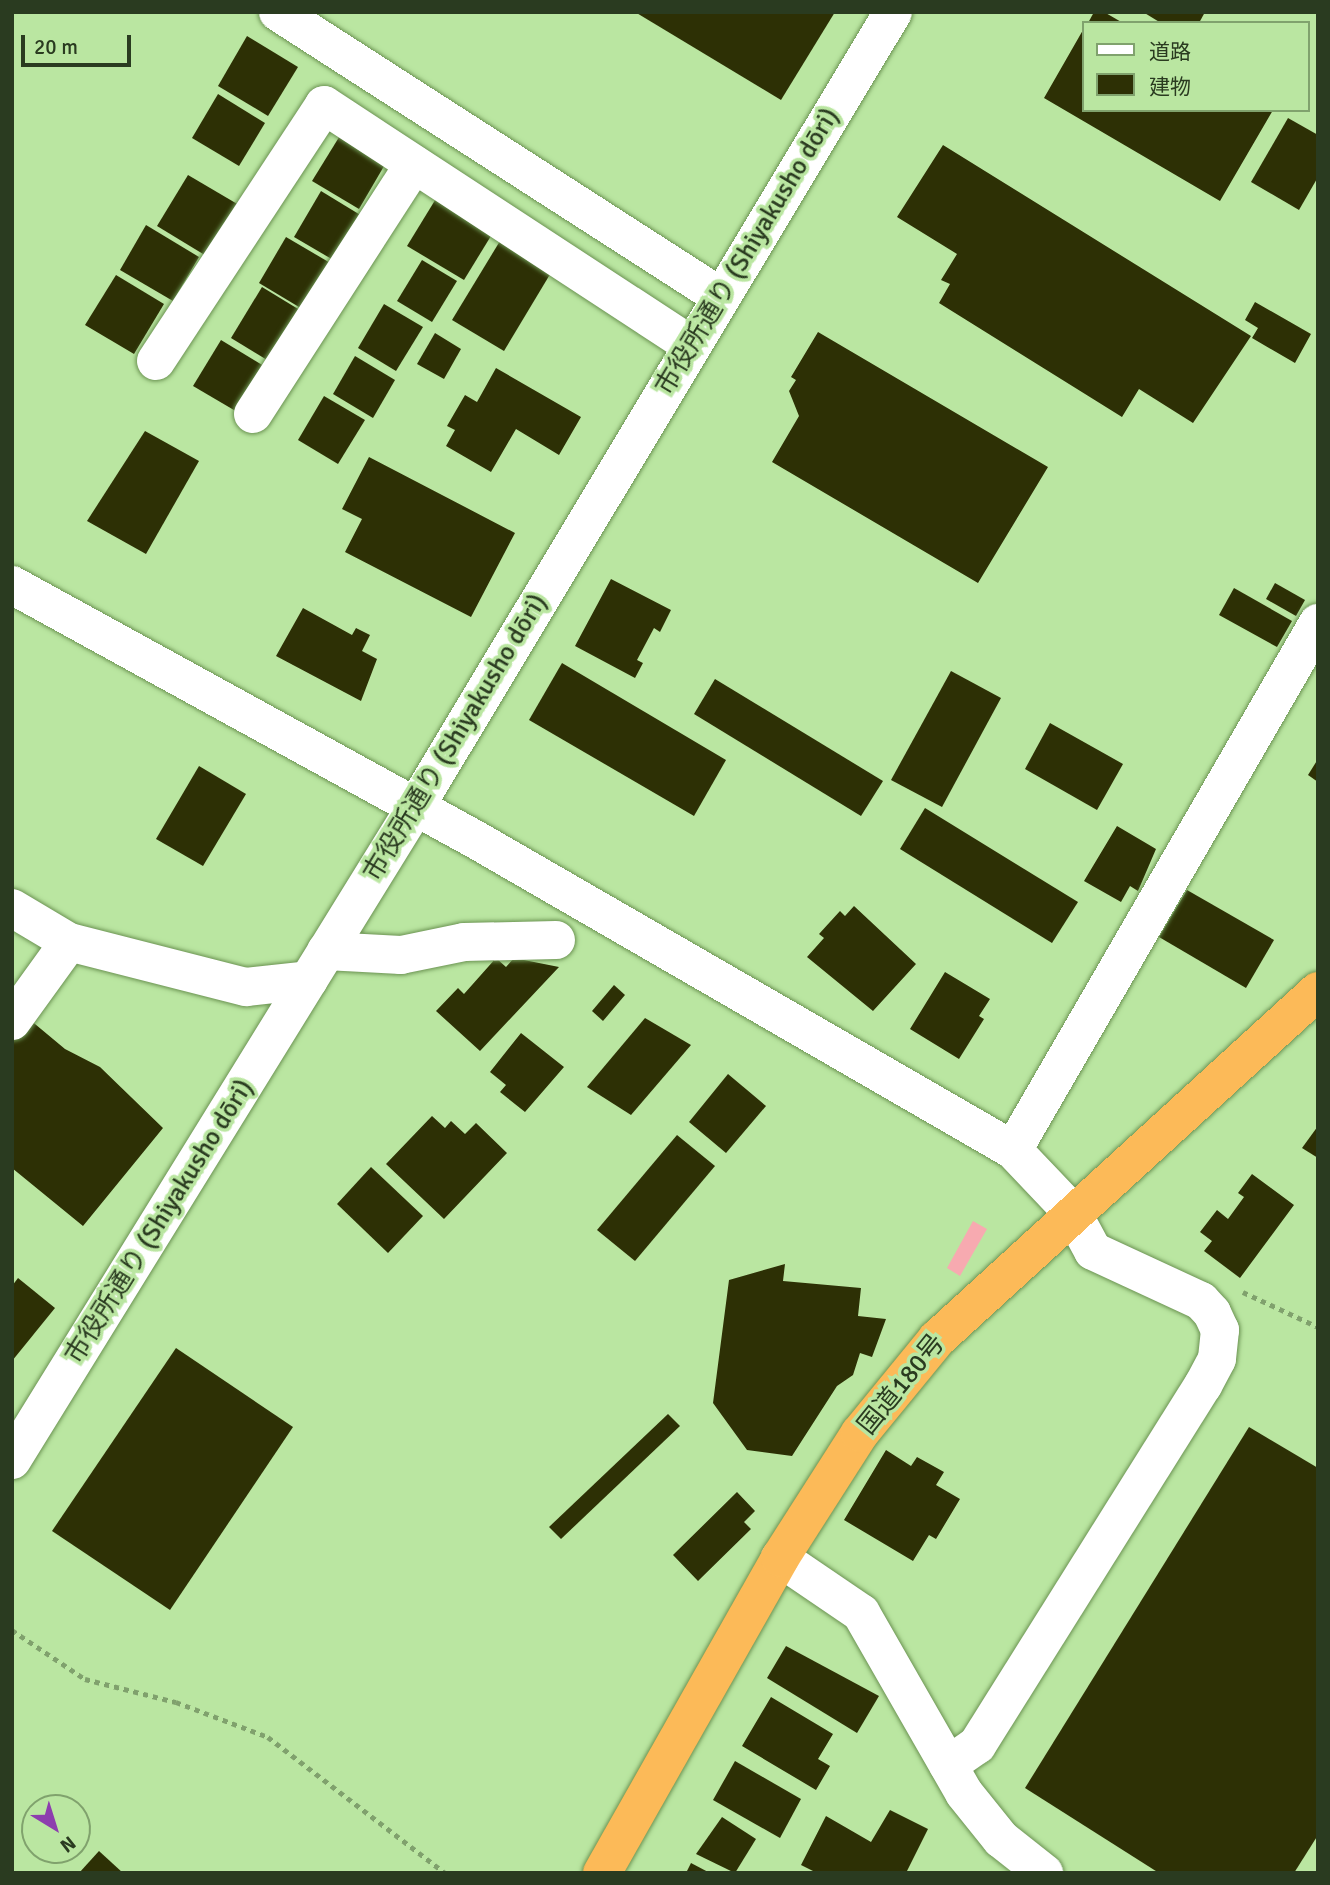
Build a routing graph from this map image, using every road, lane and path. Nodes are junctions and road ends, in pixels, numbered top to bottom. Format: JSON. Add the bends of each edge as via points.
{"nodes":[{"id":1,"x":278,"y":12,"type":"edge"},
{"id":2,"x":893,"y":12,"type":"edge"},
{"id":3,"x":414,"y":164,"type":"junction"},
{"id":4,"x":721,"y":297,"type":"junction"},
{"id":5,"x":692,"y":346,"type":"junction"},
{"id":6,"x":156,"y":361,"type":"dead end"},
{"id":7,"x":253,"y":414,"type":"dead end"},
{"id":8,"x":12,"y":584,"type":"edge"},
{"id":9,"x":1318,"y":623,"type":"edge"},
{"id":10,"x":416,"y":806,"type":"junction"},
{"id":11,"x":12,"y":908,"type":"edge"},
{"id":12,"x":556,"y":940,"type":"dead end"},
{"id":13,"x":69,"y":942,"type":"junction"},
{"id":14,"x":318,"y":965,"type":"junction"},
{"id":15,"x":1318,"y":991,"type":"edge"},
{"id":16,"x":12,"y":1021,"type":"edge"},
{"id":17,"x":1303,"y":1021,"type":"edge"},
{"id":18,"x":1013,"y":1150,"type":"junction"},
{"id":19,"x":1072,"y":1212,"type":"junction"},
{"id":20,"x":12,"y":1460,"type":"edge"},
{"id":21,"x":780,"y":1558,"type":"junction"},
{"id":22,"x":12,"y":1629,"type":"edge"},
{"id":23,"x":948,"y":1765,"type":"junction"},
{"id":24,"x":444,"y":1873,"type":"edge"},
{"id":25,"x":602,"y":1873,"type":"edge"},
{"id":26,"x":1044,"y":1873,"type":"edge"}],
"edges":[{"from":1,"to":4,"type":"street"},
{"from":2,"to":4,"type":"street","name":"市役所通り (Shiyakusho dōri)"},
{"from":3,"to":5,"type":"street"},
{"from":3,"to":6,"type":"street","via":[[324,104]]},
{"from":3,"to":7,"type":"street"},
{"from":4,"to":5,"type":"street","name":"市役所通り (Shiyakusho dōri)"},
{"from":5,"to":10,"type":"street","name":"市役所通り (Shiyakusho dōri)"},
{"from":8,"to":10,"type":"street"},
{"from":9,"to":18,"type":"street"},
{"from":10,"to":14,"type":"street","name":"市役所通り (Shiyakusho dōri)"},
{"from":10,"to":18,"type":"street"},
{"from":11,"to":13,"type":"street"},
{"from":12,"to":14,"type":"street","via":[[464,942],[401,956]]},
{"from":13,"to":14,"type":"street","via":[[246,987]]},
{"from":13,"to":16,"type":"street"},
{"from":14,"to":20,"type":"street","name":"市役所通り (Shiyakusho dōri)"},
{"from":15,"to":17,"type":"highway","name":"国道180号"},
{"from":17,"to":19,"type":"highway","name":"国道180号"},
{"from":18,"to":19,"type":"street"},
{"from":19,"to":21,"type":"highway","name":"国道180号","via":[[937,1339],[860,1433]]},
{"from":19,"to":23,"type":"street","via":[[1093,1251],[1201,1301],[1220,1330],[1217,1359],[977,1745]]},
{"from":21,"to":23,"type":"street","via":[[861,1613]]},
{"from":21,"to":25,"type":"highway","name":"国道180号"},
{"from":22,"to":24,"type":"path","via":[[85,1679],[176,1702],[268,1737]]},
{"from":23,"to":26,"type":"street","via":[[1001,1839]]}]}
